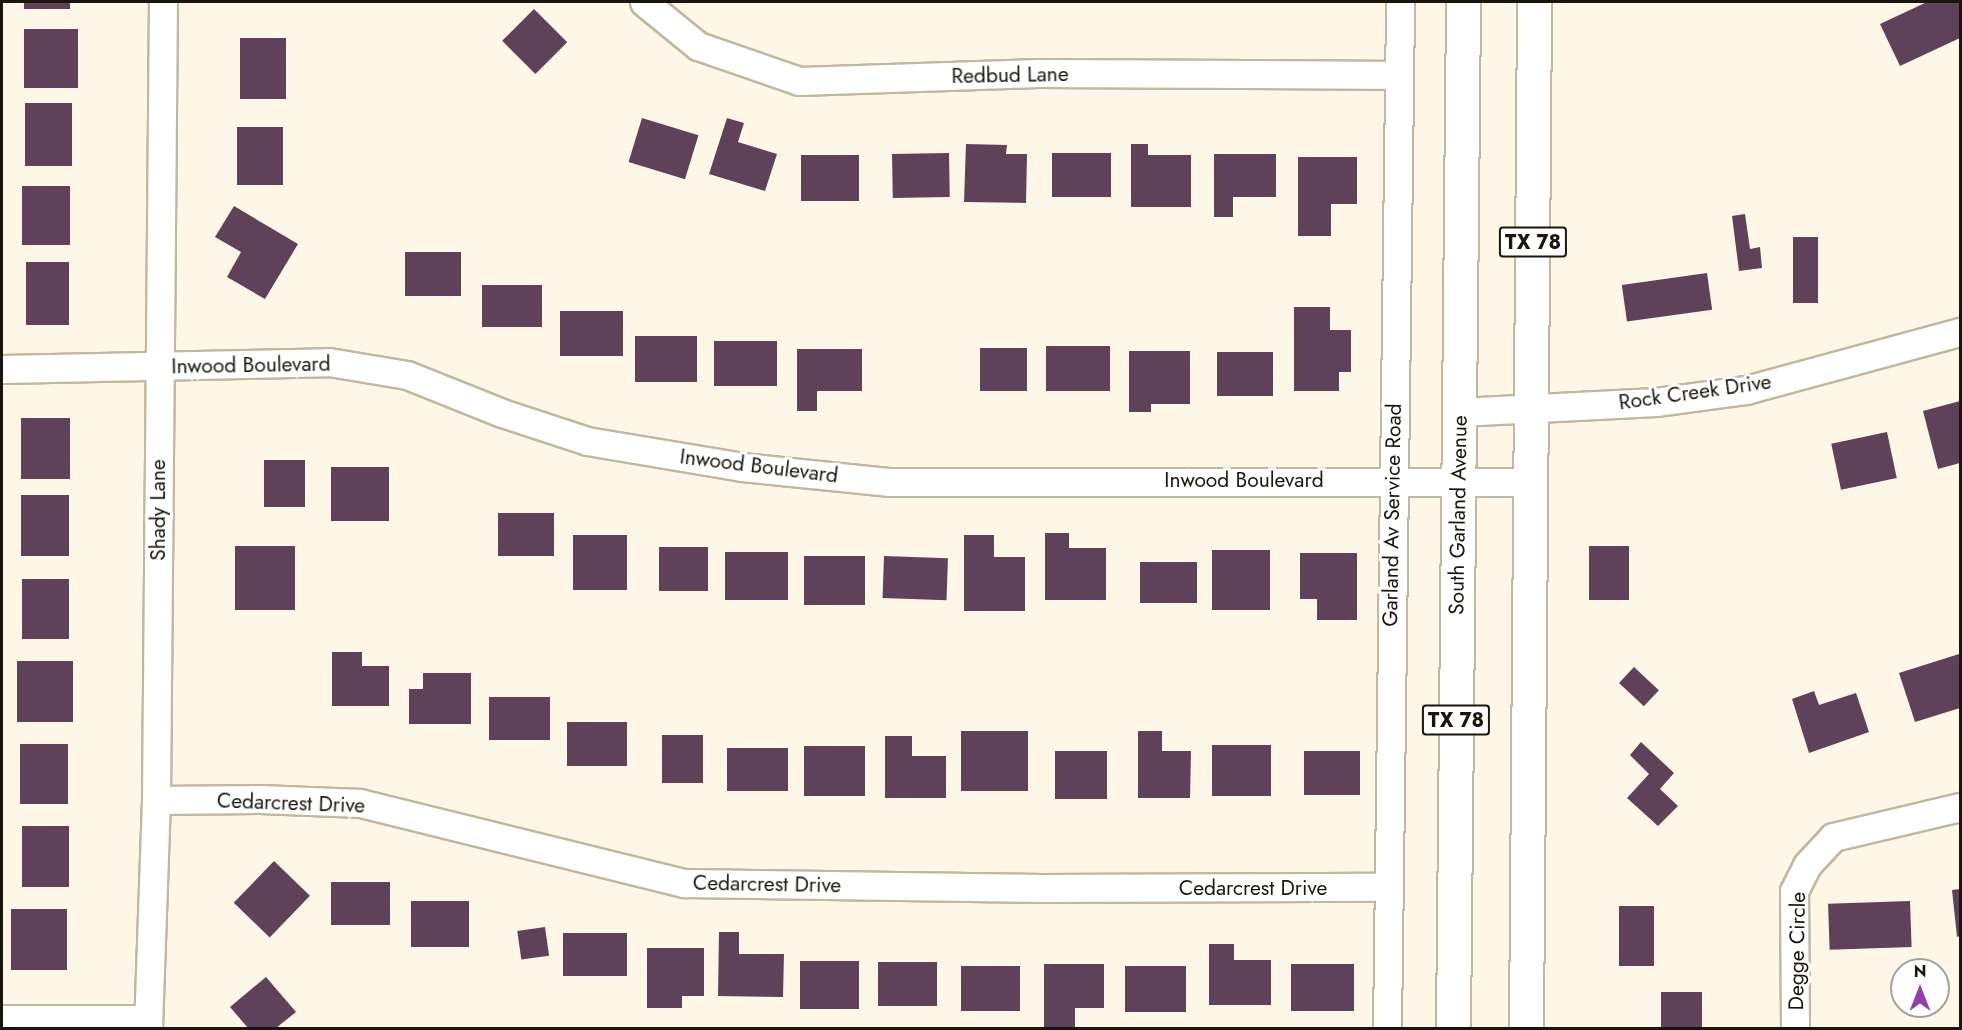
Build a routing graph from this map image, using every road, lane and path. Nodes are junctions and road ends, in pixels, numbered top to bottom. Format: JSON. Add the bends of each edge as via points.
{"nodes":[{"id":1,"x":164,"y":2,"type":"edge"},
{"id":2,"x":644,"y":2,"type":"edge"},
{"id":3,"x":1400,"y":2,"type":"edge"},
{"id":4,"x":1463,"y":2,"type":"edge"},
{"id":5,"x":1533,"y":2,"type":"edge"},
{"id":6,"x":1399,"y":75,"type":"junction"},
{"id":7,"x":1960,"y":332,"type":"edge"},
{"id":8,"x":159,"y":367,"type":"junction"},
{"id":9,"x":2,"y":369,"type":"edge"},
{"id":10,"x":1531,"y":409,"type":"junction"},
{"id":11,"x":1459,"y":412,"type":"junction"},
{"id":12,"x":1392,"y":480,"type":"junction"},
{"id":13,"x":1458,"y":481,"type":"junction"},
{"id":14,"x":1530,"y":482,"type":"junction"},
{"id":15,"x":156,"y":800,"type":"junction"},
{"id":16,"x":1960,"y":807,"type":"edge"},
{"id":17,"x":1388,"y":887,"type":"junction"},
{"id":18,"x":2,"y":1019,"type":"edge"},
{"id":19,"x":149,"y":1026,"type":"edge"},
{"id":20,"x":1387,"y":1029,"type":"edge"},
{"id":21,"x":1453,"y":1029,"type":"edge"},
{"id":22,"x":1526,"y":1029,"type":"edge"},
{"id":23,"x":1795,"y":1029,"type":"edge"}],
"edges":[{"from":1,"to":8,"type":"street","name":"Shady Lane"},
{"from":2,"to":6,"type":"street","name":"Redbud Lane","via":[[698,46],[799,81],[1038,74]]},
{"from":3,"to":6,"type":"street","name":"Garland Av Service Road"},
{"from":4,"to":11,"type":"main road","name":"South Garland Avenue","number":"TX 78"},
{"from":5,"to":10,"type":"main road","number":"TX 78"},
{"from":6,"to":12,"type":"street","name":"Garland Av Service Road"},
{"from":7,"to":10,"type":"street","name":"Rock Creek Drive","via":[[1746,390],[1656,402]]},
{"from":8,"to":9,"type":"street","name":"Inwood Boulevard"},
{"from":8,"to":12,"type":"street","name":"Inwood Boulevard","via":[[329,362],[407,375],[587,441],[742,467],[890,482]]},
{"from":8,"to":15,"type":"street","name":"Shady Lane"},
{"from":10,"to":11,"type":"street","name":"Rock Creek Drive"},
{"from":10,"to":14,"type":"main road","number":"TX 78"},
{"from":11,"to":13,"type":"main road","name":"South Garland Avenue","number":"TX 78"},
{"from":12,"to":13,"type":"street","name":"Inwood Boulevard"},
{"from":12,"to":17,"type":"street","name":"Garland Av Service Road"},
{"from":13,"to":14,"type":"street","name":"Inwood Boulevard"},
{"from":13,"to":21,"type":"main road","name":"South Garland Avenue","number":"TX 78"},
{"from":14,"to":22,"type":"main road","number":"TX 78"},
{"from":15,"to":17,"type":"street","name":"Cedarcrest Drive","via":[[360,803],[684,883]]},
{"from":15,"to":19,"type":"street","name":"Shady Lane"},
{"from":16,"to":23,"type":"street","name":"Degge Circle","via":[[1833,837],[1807,865],[1794,891]]},
{"from":17,"to":20,"type":"street","name":"Garland Av Service Road"},
{"from":18,"to":19,"type":"street"}]}
